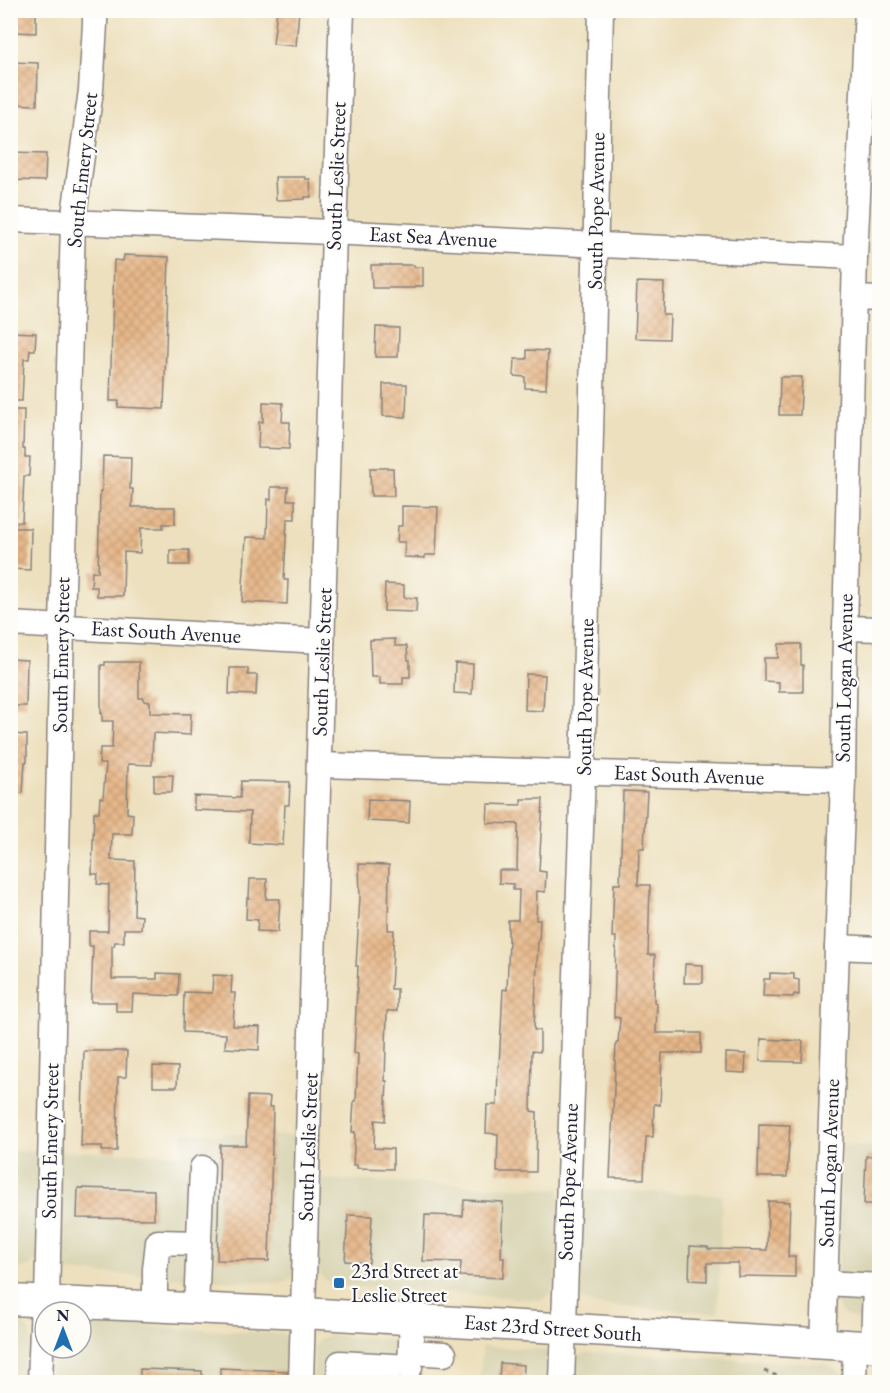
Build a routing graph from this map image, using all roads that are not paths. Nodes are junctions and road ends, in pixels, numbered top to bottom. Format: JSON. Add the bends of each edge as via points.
{"nodes":[{"id":1,"x":94,"y":10,"type":"edge"},
{"id":2,"x":342,"y":10,"type":"edge"},
{"id":3,"x":601,"y":10,"type":"edge"},
{"id":4,"x":867,"y":10,"type":"edge"},
{"id":5,"x":10,"y":220,"type":"edge"},
{"id":6,"x":74,"y":222,"type":"junction"},
{"id":7,"x":334,"y":232,"type":"junction"},
{"id":8,"x":596,"y":245,"type":"junction"},
{"id":9,"x":855,"y":257,"type":"junction"},
{"id":10,"x":854,"y":298,"type":"junction"},
{"id":11,"x":879,"y":299,"type":"edge"},
{"id":12,"x":10,"y":624,"type":"edge"},
{"id":13,"x":62,"y":627,"type":"junction"},
{"id":14,"x":845,"y":628,"type":"junction"},
{"id":15,"x":879,"y":629,"type":"edge"},
{"id":16,"x":322,"y":641,"type":"junction"},
{"id":17,"x":319,"y":765,"type":"junction"},
{"id":18,"x":583,"y":772,"type":"junction"},
{"id":19,"x":843,"y":780,"type":"junction"},
{"id":20,"x":837,"y":947,"type":"junction"},
{"id":21,"x":879,"y":949,"type":"edge"},
{"id":22,"x":202,"y":1168,"type":"dead end"},
{"id":23,"x":199,"y":1243,"type":"junction"},
{"id":24,"x":825,"y":1284,"type":"junction"},
{"id":25,"x":877,"y":1286,"type":"edge"},
{"id":26,"x":10,"y":1300,"type":"edge"},
{"id":27,"x":45,"y":1300,"type":"edge"},
{"id":28,"x":33,"y":1301,"type":"edge"},
{"id":29,"x":93,"y":1303,"type":"edge"},
{"id":30,"x":155,"y":1306,"type":"junction"},
{"id":31,"x":196,"y":1308,"type":"junction"},
{"id":32,"x":303,"y":1313,"type":"junction"},
{"id":33,"x":412,"y":1319,"type":"junction"},
{"id":34,"x":563,"y":1329,"type":"junction"},
{"id":35,"x":823,"y":1345,"type":"junction"},
{"id":36,"x":869,"y":1347,"type":"edge"},
{"id":37,"x":444,"y":1354,"type":"dead end"},
{"id":38,"x":41,"y":1360,"type":"edge"},
{"id":39,"x":413,"y":1367,"type":"edge"},
{"id":40,"x":849,"y":1382,"type":"edge"},
{"id":41,"x":40,"y":1383,"type":"edge"},
{"id":42,"x":301,"y":1383,"type":"edge"},
{"id":43,"x":339,"y":1383,"type":"edge"},
{"id":44,"x":562,"y":1383,"type":"edge"}],
"edges":[{"from":1,"to":6,"type":"street","name":"South Emery Street","via":[[91,90]]},
{"from":2,"to":7,"type":"street","name":"South Leslie Street"},
{"from":3,"to":8,"type":"street","name":"South Pope Avenue"},
{"from":4,"to":9,"type":"street","name":"South Logan Avenue"},
{"from":5,"to":6,"type":"street","name":"East Sea Avenue"},
{"from":6,"to":7,"type":"street","name":"East Sea Avenue"},
{"from":6,"to":13,"type":"street","name":"South Emery Street"},
{"from":7,"to":8,"type":"street","name":"East Sea Avenue"},
{"from":7,"to":16,"type":"street","name":"South Leslie Street"},
{"from":8,"to":9,"type":"street","name":"East Sea Avenue"},
{"from":8,"to":18,"type":"street","name":"South Pope Avenue"},
{"from":9,"to":10,"type":"street","name":"South Logan Avenue"},
{"from":10,"to":11,"type":"street"},
{"from":10,"to":14,"type":"street","name":"South Logan Avenue"},
{"from":12,"to":13,"type":"street","name":"East South Avenue"},
{"from":13,"to":16,"type":"street","name":"East South Avenue"},
{"from":13,"to":27,"type":"street","name":"South Emery Street"},
{"from":14,"to":15,"type":"street"},
{"from":14,"to":19,"type":"street","name":"South Logan Avenue"},
{"from":16,"to":17,"type":"street","name":"South Leslie Street"},
{"from":17,"to":18,"type":"street","name":"East South Avenue"},
{"from":17,"to":32,"type":"street","name":"South Leslie Street"},
{"from":18,"to":19,"type":"street","name":"East South Avenue"},
{"from":18,"to":34,"type":"street","name":"South Pope Avenue"},
{"from":19,"to":20,"type":"street","name":"South Logan Avenue"},
{"from":20,"to":21,"type":"street"},
{"from":20,"to":24,"type":"street","name":"South Logan Avenue"},
{"from":22,"to":23,"type":"street"},
{"from":23,"to":30,"type":"street","via":[[158,1242]]},
{"from":23,"to":31,"type":"street"},
{"from":24,"to":25,"type":"street"},
{"from":24,"to":35,"type":"street","name":"South Logan Avenue"},
{"from":25,"to":36,"type":"street"},
{"from":26,"to":28,"type":"main road","name":"East 23rd Street South"},
{"from":29,"to":30,"type":"main road","name":"East 23rd Street South"},
{"from":30,"to":31,"type":"main road","name":"East 23rd Street South"},
{"from":31,"to":32,"type":"main road","name":"East 23rd Street South"},
{"from":32,"to":33,"type":"main road","name":"East 23rd Street South"},
{"from":32,"to":42,"type":"street","name":"South Leslie Street"},
{"from":33,"to":34,"type":"main road","name":"East 23rd Street South"},
{"from":33,"to":39,"type":"street"},
{"from":34,"to":35,"type":"main road","name":"East 23rd Street South"},
{"from":34,"to":44,"type":"street","name":"South Pope Avenue"},
{"from":35,"to":36,"type":"main road","name":"East 23rd Street South"},
{"from":36,"to":40,"type":"street"},
{"from":37,"to":39,"type":"street"},
{"from":38,"to":41,"type":"street","name":"South Emery Street"},
{"from":39,"to":43,"type":"street","via":[[340,1363]]}]}
